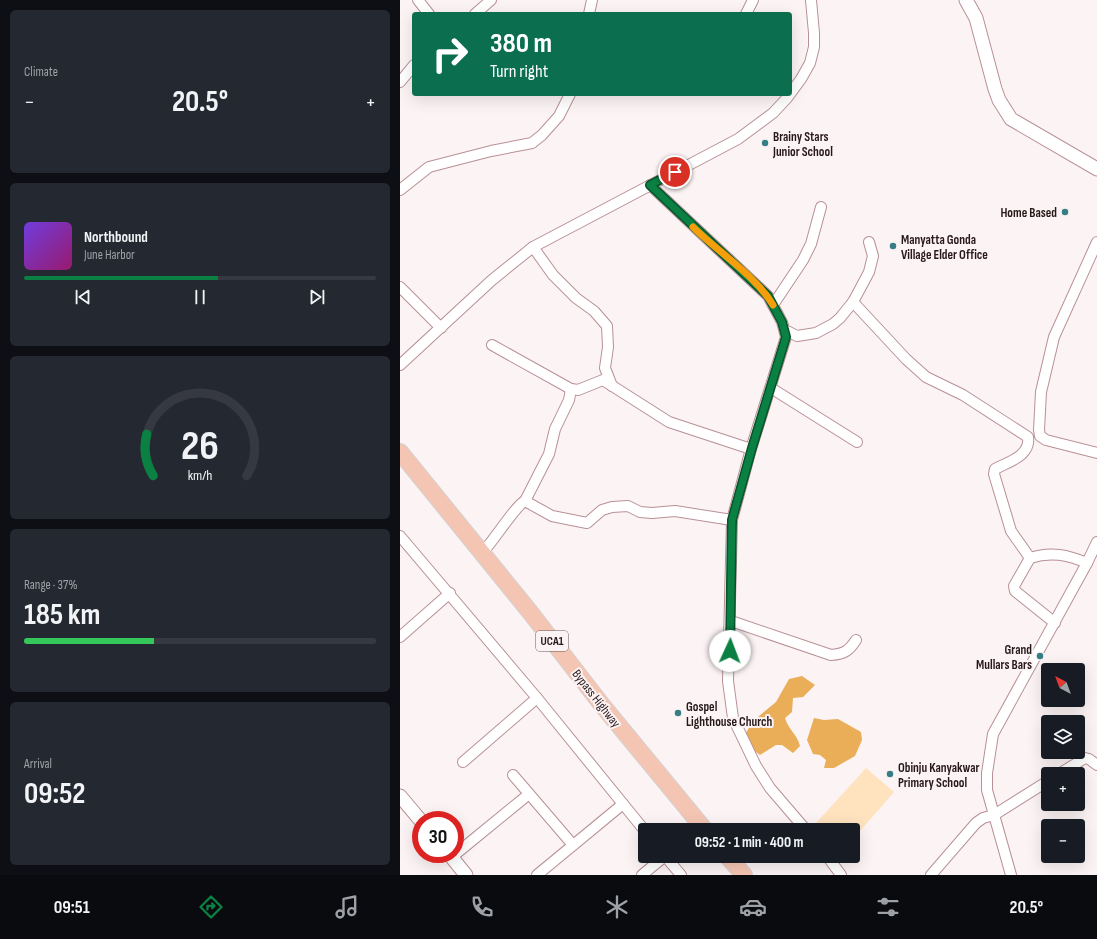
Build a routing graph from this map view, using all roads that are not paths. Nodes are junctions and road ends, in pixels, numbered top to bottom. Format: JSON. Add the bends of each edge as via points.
{"nodes":[{"id":1,"x":418,"y":0,"type":"edge"},
{"id":2,"x":491,"y":0,"type":"edge"},
{"id":3,"x":592,"y":0,"type":"edge"},
{"id":4,"x":753,"y":0,"type":"edge"},
{"id":5,"x":811,"y":0,"type":"edge"},
{"id":6,"x":966,"y":0,"type":"edge"},
{"id":7,"x":427,"y":12,"type":"edge"},
{"id":8,"x":477,"y":12,"type":"edge"},
{"id":9,"x":589,"y":12,"type":"edge"},
{"id":10,"x":747,"y":12,"type":"edge"},
{"id":11,"x":412,"y":67,"type":"edge"},
{"id":12,"x":400,"y":82,"type":"edge"},
{"id":13,"x":792,"y":92,"type":"edge"},
{"id":14,"x":569,"y":96,"type":"edge"},
{"id":15,"x":789,"y":96,"type":"edge"},
{"id":16,"x":1097,"y":169,"type":"edge"},
{"id":17,"x":650,"y":185,"type":"junction"},
{"id":18,"x":400,"y":190,"type":"edge"},
{"id":19,"x":821,"y":207,"type":"dead end"},
{"id":20,"x":869,"y":242,"type":"dead end"},
{"id":21,"x":1097,"y":242,"type":"edge"},
{"id":22,"x":533,"y":247,"type":"junction"},
{"id":23,"x":400,"y":287,"type":"edge"},
{"id":24,"x":853,"y":302,"type":"junction"},
{"id":25,"x":773,"y":305,"type":"junction"},
{"id":26,"x":441,"y":328,"type":"junction"},
{"id":27,"x":785,"y":330,"type":"junction"},
{"id":28,"x":492,"y":345,"type":"dead end"},
{"id":29,"x":400,"y":365,"type":"edge"},
{"id":30,"x":612,"y":386,"type":"junction"},
{"id":31,"x":772,"y":388,"type":"junction"},
{"id":32,"x":571,"y":389,"type":"junction"},
{"id":33,"x":857,"y":442,"type":"dead end"},
{"id":34,"x":752,"y":448,"type":"junction"},
{"id":35,"x":400,"y":452,"type":"edge"},
{"id":36,"x":1097,"y":453,"type":"edge"},
{"id":37,"x":525,"y":501,"type":"junction"},
{"id":38,"x":732,"y":520,"type":"junction"},
{"id":39,"x":400,"y":536,"type":"edge"},
{"id":40,"x":1097,"y":542,"type":"edge"},
{"id":41,"x":482,"y":553,"type":"junction"},
{"id":42,"x":1030,"y":558,"type":"junction"},
{"id":43,"x":1087,"y":563,"type":"junction"},
{"id":44,"x":450,"y":594,"type":"junction"},
{"id":45,"x":731,"y":621,"type":"junction"},
{"id":46,"x":1055,"y":623,"type":"junction"},
{"id":47,"x":400,"y":637,"type":"edge"},
{"id":48,"x":856,"y":640,"type":"dead end"},
{"id":49,"x":537,"y":698,"type":"junction"},
{"id":50,"x":463,"y":762,"type":"dead end"},
{"id":51,"x":1097,"y":765,"type":"edge"},
{"id":52,"x":1070,"y":767,"type":"edge"},
{"id":53,"x":513,"y":775,"type":"dead end"},
{"id":54,"x":1041,"y":786,"type":"edge"},
{"id":55,"x":529,"y":794,"type":"junction"},
{"id":56,"x":400,"y":796,"type":"edge"},
{"id":57,"x":624,"y":804,"type":"junction"},
{"id":58,"x":413,"y":811,"type":"edge"},
{"id":59,"x":994,"y":816,"type":"junction"},
{"id":60,"x":639,"y":823,"type":"edge"},
{"id":61,"x":698,"y":823,"type":"edge"},
{"id":62,"x":800,"y":823,"type":"edge"},
{"id":63,"x":573,"y":845,"type":"junction"},
{"id":64,"x":464,"y":846,"type":"edge"},
{"id":65,"x":457,"y":863,"type":"edge"},
{"id":66,"x":657,"y":863,"type":"edge"},
{"id":67,"x":671,"y":863,"type":"edge"},
{"id":68,"x":733,"y":863,"type":"edge"},
{"id":69,"x":832,"y":863,"type":"edge"},
{"id":70,"x":466,"y":875,"type":"edge"},
{"id":71,"x":537,"y":875,"type":"edge"},
{"id":72,"x":642,"y":875,"type":"edge"},
{"id":73,"x":681,"y":875,"type":"edge"},
{"id":74,"x":744,"y":875,"type":"edge"},
{"id":75,"x":841,"y":875,"type":"edge"},
{"id":76,"x":931,"y":875,"type":"edge"},
{"id":77,"x":1011,"y":875,"type":"edge"}],
"edges":[{"from":1,"to":7,"type":"street"},
{"from":2,"to":8,"type":"street"},
{"from":3,"to":9,"type":"street"},
{"from":4,"to":10,"type":"street"},
{"from":5,"to":13,"type":"street","via":[[814,47],[810,63]]},
{"from":6,"to":16,"type":"street","via":[[976,18],[999,100],[1011,118]]},
{"from":11,"to":12,"type":"street"},
{"from":14,"to":18,"type":"street","via":[[559,116],[532,143],[491,150],[430,166]]},
{"from":15,"to":17,"type":"street","via":[[773,113],[738,139]]},
{"from":17,"to":22,"type":"street"},
{"from":17,"to":25,"type":"street","via":[[768,296]]},
{"from":19,"to":25,"type":"street","via":[[811,244]]},
{"from":20,"to":24,"type":"street","via":[[873,256],[872,264]]},
{"from":21,"to":36,"type":"street","via":[[1054,337],[1041,392],[1039,430],[1040,436],[1046,440]]},
{"from":22,"to":26,"type":"street","via":[[492,280]]},
{"from":22,"to":30,"type":"street","via":[[553,275],[607,326],[608,348],[604,368]]},
{"from":23,"to":26,"type":"street"},
{"from":24,"to":27,"type":"street","via":[[833,324],[824,329],[797,336]]},
{"from":24,"to":42,"type":"street","via":[[926,377],[963,395],[1028,437],[1028,445],[1024,452],[995,469],[994,474],[1011,531]]},
{"from":25,"to":27,"type":"street"},
{"from":26,"to":29,"type":"street"},
{"from":27,"to":31,"type":"street","via":[[786,337]]},
{"from":28,"to":32,"type":"street"},
{"from":30,"to":32,"type":"street","via":[[603,380],[578,390]]},
{"from":30,"to":34,"type":"street","via":[[669,422]]},
{"from":31,"to":33,"type":"street"},
{"from":31,"to":34,"type":"street"},
{"from":32,"to":37,"type":"street","via":[[569,400],[555,429],[549,454]]},
{"from":34,"to":38,"type":"street"},
{"from":35,"to":41,"type":"main road","name":"Bypass Highway","number":"UCA1"},
{"from":37,"to":38,"type":"street","via":[[552,516],[587,523],[602,510],[628,506],[640,512],[675,511]]},
{"from":37,"to":41,"type":"street"},
{"from":38,"to":45,"type":"street"},
{"from":39,"to":44,"type":"street"},
{"from":40,"to":43,"type":"street"},
{"from":41,"to":61,"type":"main road","name":"Bypass Highway","number":"UCA1"},
{"from":42,"to":43,"type":"street","via":[[1041,554],[1068,555]]},
{"from":42,"to":46,"type":"street","via":[[1014,589]]},
{"from":43,"to":46,"type":"street"},
{"from":44,"to":47,"type":"street"},
{"from":44,"to":49,"type":"street"},
{"from":45,"to":48,"type":"street","via":[[831,655],[849,651]]},
{"from":45,"to":62,"type":"street","via":[[728,681],[733,718],[756,766],[770,788]]},
{"from":46,"to":59,"type":"street","via":[[993,734],[987,782]]},
{"from":49,"to":50,"type":"street"},
{"from":49,"to":57,"type":"street"},
{"from":51,"to":52,"type":"street","via":[[1084,758]]},
{"from":53,"to":55,"type":"street"},
{"from":54,"to":59,"type":"street"},
{"from":55,"to":63,"type":"street"},
{"from":55,"to":64,"type":"street"},
{"from":56,"to":58,"type":"street"},
{"from":57,"to":60,"type":"street"},
{"from":57,"to":63,"type":"street"},
{"from":59,"to":76,"type":"street","via":[[983,818],[976,823]]},
{"from":59,"to":77,"type":"street"},
{"from":63,"to":71,"type":"street"},
{"from":65,"to":70,"type":"street"},
{"from":66,"to":72,"type":"street"},
{"from":67,"to":73,"type":"street"},
{"from":68,"to":74,"type":"main road"},
{"from":69,"to":75,"type":"street"}]}
